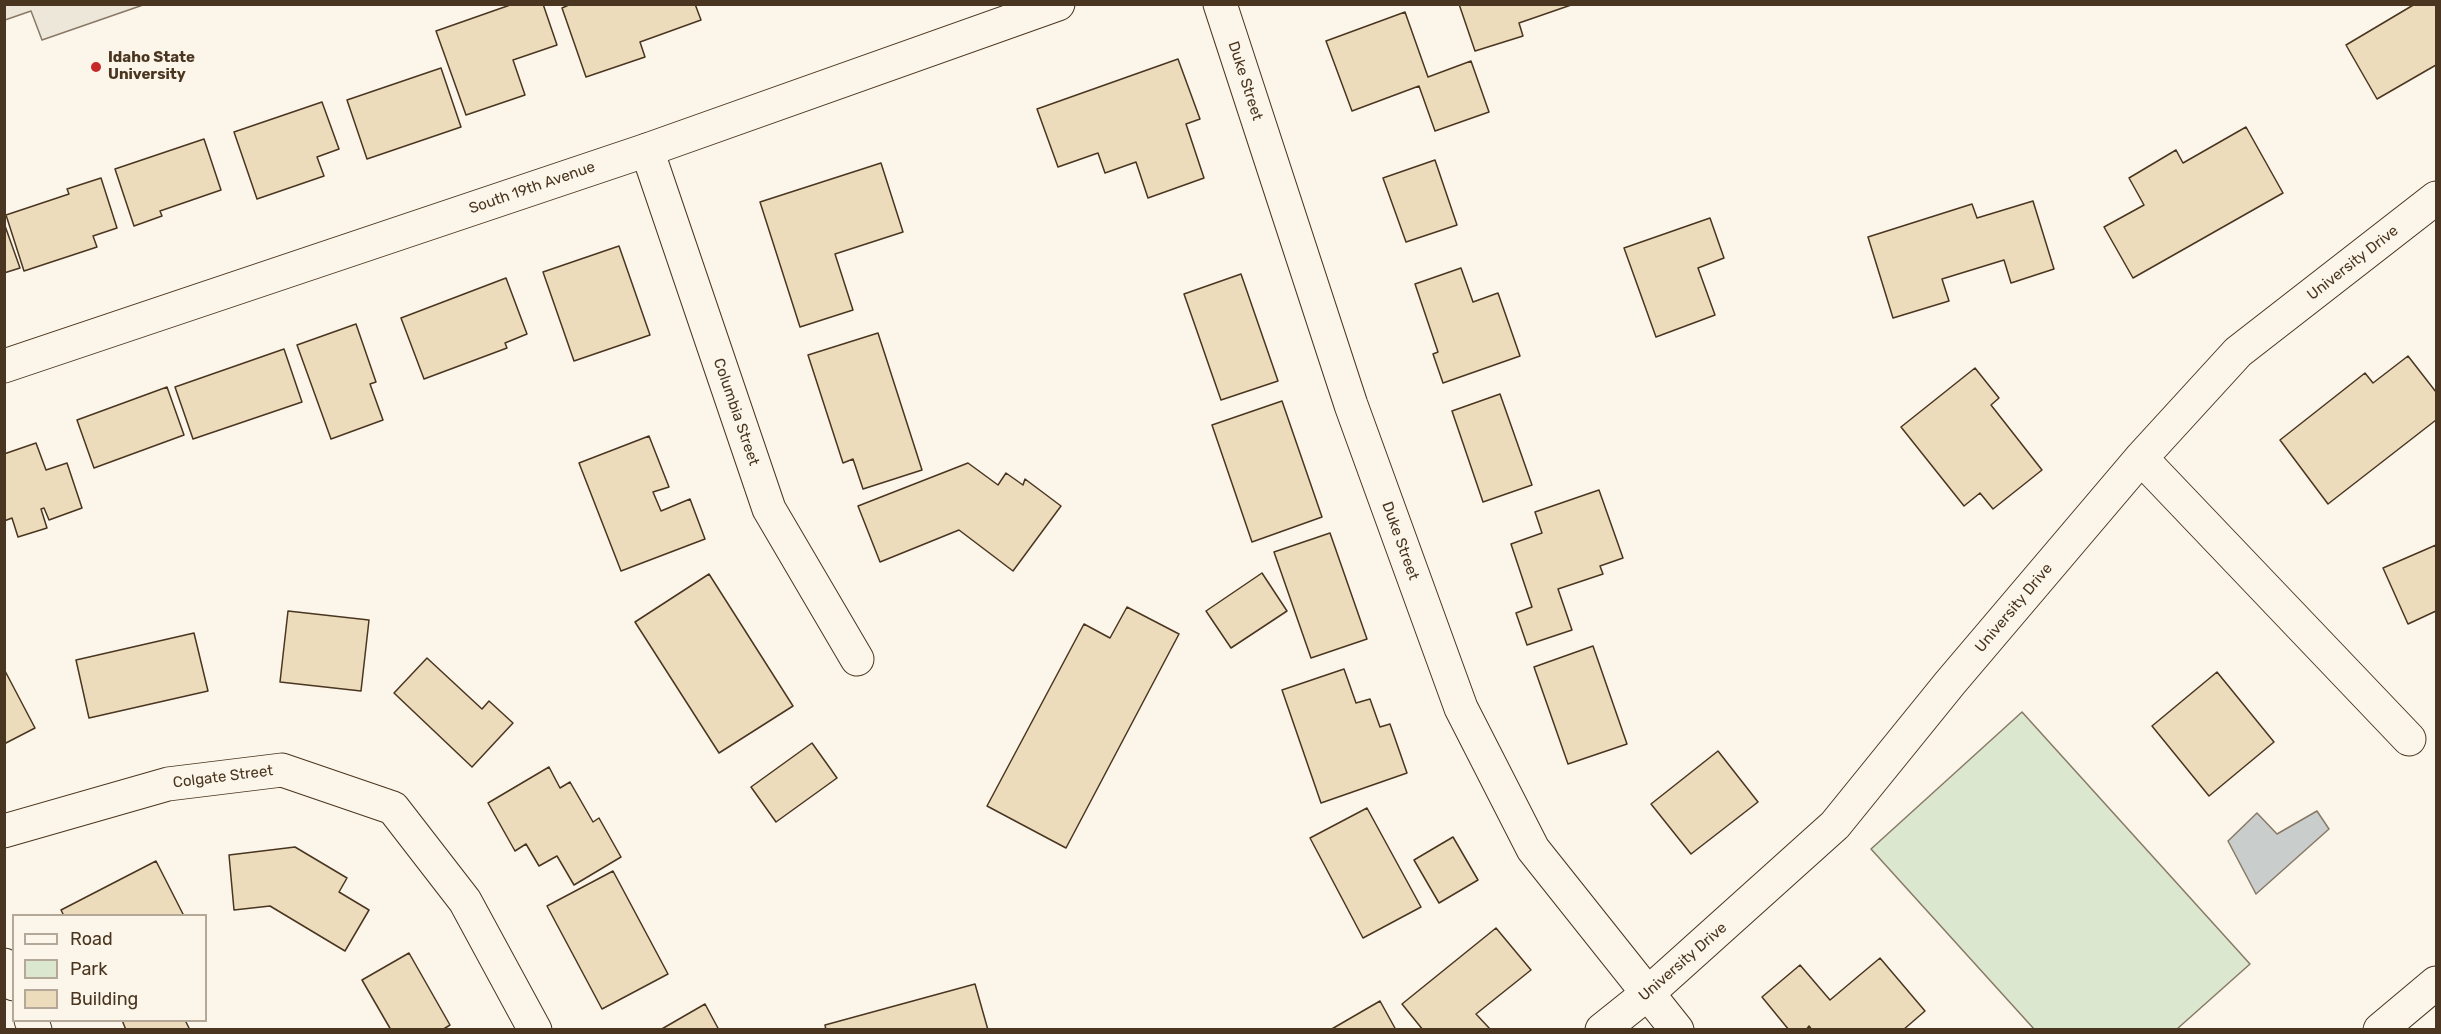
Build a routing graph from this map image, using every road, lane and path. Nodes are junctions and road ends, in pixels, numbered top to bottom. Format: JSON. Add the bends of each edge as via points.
{"nodes":[{"id":1,"x":1058,"y":4,"type":"edge"},
{"id":2,"x":1220,"y":4,"type":"edge"},
{"id":3,"x":647,"y":150,"type":"junction"},
{"id":4,"x":2436,"y":198,"type":"edge"},
{"id":5,"x":4,"y":366,"type":"edge"},
{"id":6,"x":2141,"y":458,"type":"junction"},
{"id":7,"x":857,"y":659,"type":"dead end"},
{"id":8,"x":2409,"y":739,"type":"dead end"},
{"id":9,"x":4,"y":831,"type":"edge"},
{"id":10,"x":4,"y":965,"type":"edge"},
{"id":11,"x":12,"y":980,"type":"edge"},
{"id":12,"x":2436,"y":983,"type":"edge"},
{"id":13,"x":1647,"y":994,"type":"junction"},
{"id":14,"x":535,"y":1029,"type":"edge"},
{"id":15,"x":1602,"y":1029,"type":"edge"},
{"id":16,"x":1677,"y":1029,"type":"edge"},
{"id":17,"x":2380,"y":1029,"type":"edge"}],
"edges":[{"from":1,"to":3,"type":"main road","name":"South 19th Avenue"},
{"from":2,"to":13,"type":"main road","name":"Duke Street","via":[[1351,405],[1461,708],[1533,849]]},
{"from":3,"to":5,"type":"main road","name":"South 19th Avenue"},
{"from":3,"to":7,"type":"main road","name":"Columbia Street","via":[[769,509]]},
{"from":4,"to":6,"type":"main road","name":"University Drive","via":[[2238,352]]},
{"from":6,"to":8,"type":"main road"},
{"from":6,"to":13,"type":"main road","name":"University Drive","via":[[1835,825]]},
{"from":9,"to":14,"type":"main road","name":"Colgate Street","via":[[168,784],[282,770],[393,808],[465,901]]},
{"from":10,"to":11,"type":"main road"},
{"from":12,"to":17,"type":"main road"},
{"from":13,"to":15,"type":"main road","name":"University Drive"},
{"from":13,"to":16,"type":"main road","name":"Duke Street"}]}
